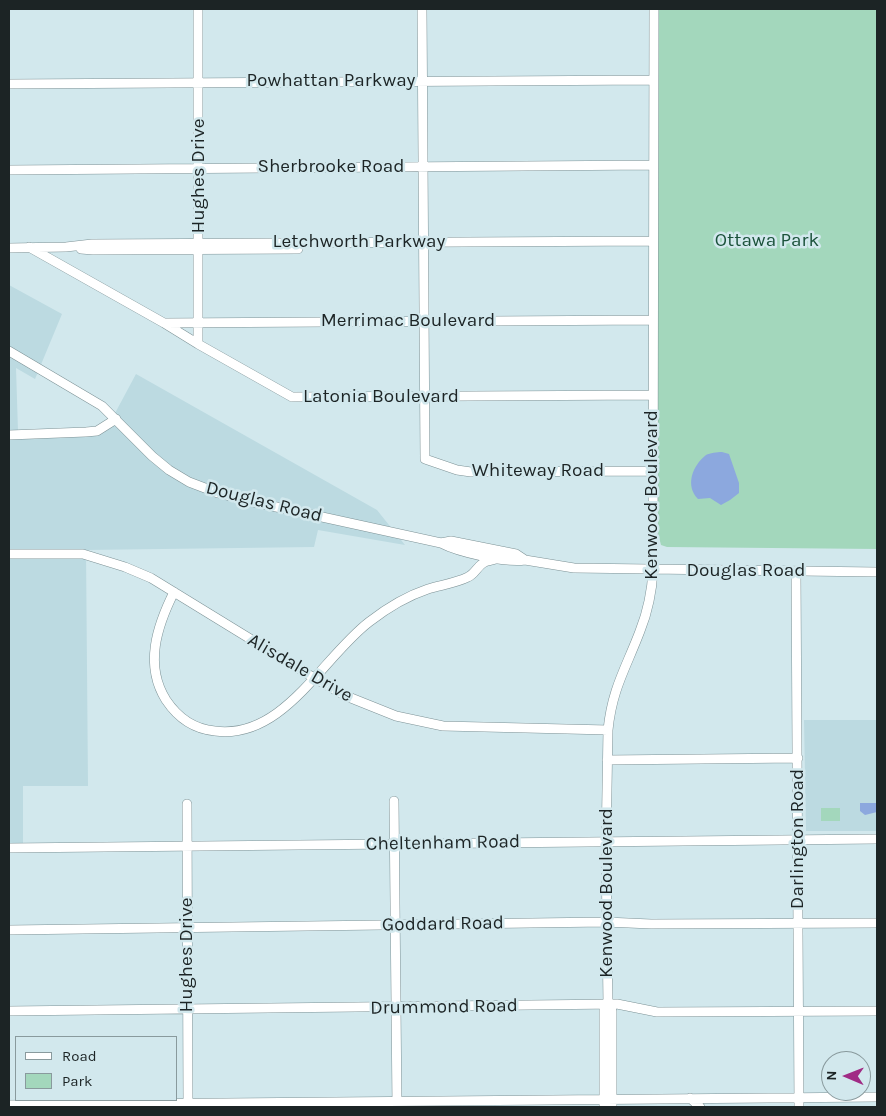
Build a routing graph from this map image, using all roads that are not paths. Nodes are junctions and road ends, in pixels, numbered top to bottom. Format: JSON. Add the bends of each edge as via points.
{"nodes":[{"id":1,"x":198,"y":9,"type":"edge"},
{"id":2,"x":422,"y":9,"type":"edge"},
{"id":3,"x":654,"y":9,"type":"edge"},
{"id":4,"x":653,"y":80,"type":"junction"},
{"id":5,"x":422,"y":81,"type":"junction"},
{"id":6,"x":198,"y":82,"type":"junction"},
{"id":7,"x":9,"y":84,"type":"edge"},
{"id":8,"x":653,"y":165,"type":"junction"},
{"id":9,"x":422,"y":167,"type":"junction"},
{"id":10,"x":199,"y":168,"type":"junction"},
{"id":11,"x":9,"y":170,"type":"edge"},
{"id":12,"x":653,"y":244,"type":"junction"},
{"id":13,"x":423,"y":245,"type":"junction"},
{"id":14,"x":199,"y":246,"type":"junction"},
{"id":15,"x":29,"y":247,"type":"junction"},
{"id":16,"x":9,"y":248,"type":"edge"},
{"id":17,"x":653,"y":320,"type":"junction"},
{"id":18,"x":423,"y":321,"type":"junction"},
{"id":19,"x":164,"y":322,"type":"junction"},
{"id":20,"x":199,"y":323,"type":"junction"},
{"id":21,"x":198,"y":344,"type":"junction"},
{"id":22,"x":9,"y":351,"type":"edge"},
{"id":23,"x":652,"y":395,"type":"junction"},
{"id":24,"x":424,"y":397,"type":"junction"},
{"id":25,"x":116,"y":419,"type":"junction"},
{"id":26,"x":9,"y":435,"type":"edge"},
{"id":27,"x":652,"y":471,"type":"junction"},
{"id":28,"x":441,"y":543,"type":"junction"},
{"id":29,"x":466,"y":551,"type":"junction"},
{"id":30,"x":9,"y":554,"type":"edge"},
{"id":31,"x":498,"y":558,"type":"junction"},
{"id":32,"x":525,"y":560,"type":"junction"},
{"id":33,"x":654,"y":570,"type":"junction"},
{"id":34,"x":796,"y":571,"type":"junction"},
{"id":35,"x":877,"y":572,"type":"edge"},
{"id":36,"x":472,"y":575,"type":"junction"},
{"id":37,"x":174,"y":592,"type":"junction"},
{"id":38,"x":314,"y":678,"type":"junction"},
{"id":39,"x":608,"y":730,"type":"junction"},
{"id":40,"x":798,"y":758,"type":"junction"},
{"id":41,"x":607,"y":760,"type":"junction"},
{"id":42,"x":394,"y":801,"type":"dead end"},
{"id":43,"x":187,"y":804,"type":"dead end"},
{"id":44,"x":798,"y":840,"type":"junction"},
{"id":45,"x":877,"y":840,"type":"edge"},
{"id":46,"x":606,"y":842,"type":"junction"},
{"id":47,"x":394,"y":844,"type":"junction"},
{"id":48,"x":187,"y":846,"type":"junction"},
{"id":49,"x":9,"y":848,"type":"edge"},
{"id":50,"x":606,"y":922,"type":"junction"},
{"id":51,"x":798,"y":923,"type":"junction"},
{"id":52,"x":877,"y":923,"type":"edge"},
{"id":53,"x":395,"y":924,"type":"junction"},
{"id":54,"x":187,"y":927,"type":"junction"},
{"id":55,"x":9,"y":930,"type":"edge"},
{"id":56,"x":608,"y":1005,"type":"junction"},
{"id":57,"x":395,"y":1008,"type":"junction"},
{"id":58,"x":188,"y":1009,"type":"junction"},
{"id":59,"x":9,"y":1011,"type":"edge"},
{"id":60,"x":798,"y":1011,"type":"junction"},
{"id":61,"x":877,"y":1011,"type":"edge"},
{"id":62,"x":690,"y":1098,"type":"junction"},
{"id":63,"x":727,"y":1098,"type":"junction"},
{"id":64,"x":877,"y":1098,"type":"edge"},
{"id":65,"x":799,"y":1102,"type":"edge"},
{"id":66,"x":608,"y":1103,"type":"edge"},
{"id":67,"x":397,"y":1104,"type":"edge"},
{"id":68,"x":9,"y":1105,"type":"edge"},
{"id":69,"x":188,"y":1105,"type":"edge"},
{"id":70,"x":700,"y":1107,"type":"edge"},
{"id":71,"x":715,"y":1107,"type":"edge"}],
"edges":[{"from":1,"to":6,"type":"street","name":"Hughes Drive"},
{"from":2,"to":5,"type":"street"},
{"from":3,"to":4,"type":"street","name":"Kenwood Boulevard"},
{"from":4,"to":5,"type":"street","name":"Powhattan Parkway"},
{"from":4,"to":8,"type":"street","name":"Kenwood Boulevard"},
{"from":5,"to":6,"type":"street","name":"Powhattan Parkway"},
{"from":5,"to":9,"type":"street"},
{"from":6,"to":7,"type":"street","name":"Powhattan Parkway"},
{"from":6,"to":10,"type":"street","name":"Hughes Drive"},
{"from":8,"to":9,"type":"street","name":"Sherbrooke Road"},
{"from":8,"to":12,"type":"street","name":"Kenwood Boulevard"},
{"from":9,"to":10,"type":"street","name":"Sherbrooke Road"},
{"from":9,"to":13,"type":"street"},
{"from":10,"to":11,"type":"street","name":"Sherbrooke Road"},
{"from":10,"to":14,"type":"street","name":"Hughes Drive"},
{"from":12,"to":13,"type":"street","name":"Letchworth Parkway"},
{"from":12,"to":17,"type":"street","name":"Kenwood Boulevard"},
{"from":13,"to":14,"type":"street","name":"Letchworth Parkway"},
{"from":13,"to":18,"type":"street"},
{"from":14,"to":15,"type":"street","name":"Letchworth Parkway","via":[[92,244]]},
{"from":14,"to":20,"type":"street","name":"Hughes Drive"},
{"from":15,"to":16,"type":"street","name":"Letchworth Parkway"},
{"from":15,"to":19,"type":"street","name":"Latonia Boulevard"},
{"from":17,"to":18,"type":"street","name":"Merrimac Boulevard"},
{"from":17,"to":23,"type":"street","name":"Kenwood Boulevard"},
{"from":18,"to":20,"type":"street","name":"Merrimac Boulevard"},
{"from":18,"to":24,"type":"street"},
{"from":19,"to":20,"type":"street","name":"Merrimac Boulevard"},
{"from":19,"to":21,"type":"street","name":"Latonia Boulevard"},
{"from":20,"to":21,"type":"street","name":"Hughes Drive"},
{"from":21,"to":24,"type":"street","name":"Latonia Boulevard","via":[[292,397]]},
{"from":22,"to":25,"type":"street","name":"Douglas Road","via":[[102,406]]},
{"from":23,"to":24,"type":"street","name":"Latonia Boulevard"},
{"from":23,"to":27,"type":"street","name":"Kenwood Boulevard"},
{"from":24,"to":27,"type":"street","name":"Whiteway Road","via":[[425,459],[457,470]]},
{"from":25,"to":26,"type":"street","via":[[91,432]]},
{"from":25,"to":28,"type":"street","name":"Douglas Road","via":[[158,462],[204,488]]},
{"from":27,"to":33,"type":"street","name":"Kenwood Boulevard"},
{"from":28,"to":29,"type":"street","name":"Douglas Road"},
{"from":28,"to":32,"type":"street","name":"Douglas Road","via":[[451,541],[516,554]]},
{"from":29,"to":31,"type":"street","name":"Douglas Road"},
{"from":29,"to":36,"type":"street","via":[[474,562]]},
{"from":30,"to":37,"type":"street","name":"Alisdale Drive","via":[[83,554],[151,578]]},
{"from":31,"to":32,"type":"street","name":"Douglas Road","via":[[515,562]]},
{"from":31,"to":36,"type":"street","via":[[484,562]]},
{"from":32,"to":33,"type":"street","name":"Douglas Road","via":[[574,568]]},
{"from":33,"to":34,"type":"street","name":"Douglas Road"},
{"from":33,"to":39,"type":"street","name":"Kenwood Boulevard","via":[[646,614],[617,683]]},
{"from":34,"to":35,"type":"street","name":"Douglas Road"},
{"from":34,"to":40,"type":"street","name":"Darlington Road"},
{"from":36,"to":38,"type":"street","via":[[416,594],[378,615],[349,638]]},
{"from":37,"to":38,"type":"street","name":"Alisdale Drive"},
{"from":37,"to":38,"type":"street","via":[[158,628],[154,655],[158,684],[183,720],[204,730],[228,733],[248,729],[284,708]]},
{"from":38,"to":39,"type":"street","name":"Alisdale Drive","via":[[374,708],[443,726]]},
{"from":39,"to":41,"type":"street","name":"Kenwood Boulevard"},
{"from":40,"to":41,"type":"street"},
{"from":40,"to":44,"type":"street","name":"Darlington Road"},
{"from":41,"to":46,"type":"street","name":"Kenwood Boulevard"},
{"from":42,"to":47,"type":"street"},
{"from":43,"to":48,"type":"street","name":"Hughes Drive"},
{"from":44,"to":45,"type":"street","name":"Cheltenham Road"},
{"from":44,"to":46,"type":"street","name":"Cheltenham Road"},
{"from":44,"to":51,"type":"street","name":"Darlington Road"},
{"from":46,"to":47,"type":"street","name":"Cheltenham Road"},
{"from":46,"to":50,"type":"street","name":"Kenwood Boulevard"},
{"from":47,"to":48,"type":"street","name":"Cheltenham Road"},
{"from":47,"to":53,"type":"street"},
{"from":48,"to":49,"type":"street","name":"Cheltenham Road"},
{"from":48,"to":54,"type":"street","name":"Hughes Drive"},
{"from":50,"to":51,"type":"street","name":"Goddard Road"},
{"from":50,"to":53,"type":"street","name":"Goddard Road"},
{"from":50,"to":56,"type":"street","name":"Kenwood Boulevard"},
{"from":51,"to":52,"type":"street","name":"Goddard Road"},
{"from":51,"to":60,"type":"street","name":"Darlington Road"},
{"from":53,"to":54,"type":"street","name":"Goddard Road"},
{"from":53,"to":57,"type":"street"},
{"from":54,"to":55,"type":"street","name":"Goddard Road"},
{"from":54,"to":58,"type":"street","name":"Hughes Drive"},
{"from":56,"to":57,"type":"street","name":"Drummond Road"},
{"from":56,"to":60,"type":"street","name":"Drummond Road","via":[[624,1005],[647,1012]]},
{"from":56,"to":66,"type":"street","name":"Kenwood Boulevard","via":[[612,1011]]},
{"from":57,"to":58,"type":"street","name":"Drummond Road"},
{"from":57,"to":67,"type":"street"},
{"from":58,"to":59,"type":"street","name":"Drummond Road"},
{"from":58,"to":69,"type":"street","name":"Hughes Drive"},
{"from":60,"to":61,"type":"street","name":"Drummond Road"},
{"from":60,"to":65,"type":"street","name":"Darlington Road"},
{"from":62,"to":63,"type":"street"},
{"from":62,"to":66,"type":"street"},
{"from":62,"to":70,"type":"street"},
{"from":63,"to":65,"type":"street"},
{"from":63,"to":71,"type":"street"},
{"from":64,"to":65,"type":"street"},
{"from":66,"to":67,"type":"street"},
{"from":67,"to":69,"type":"street"},
{"from":68,"to":69,"type":"street"}]}
